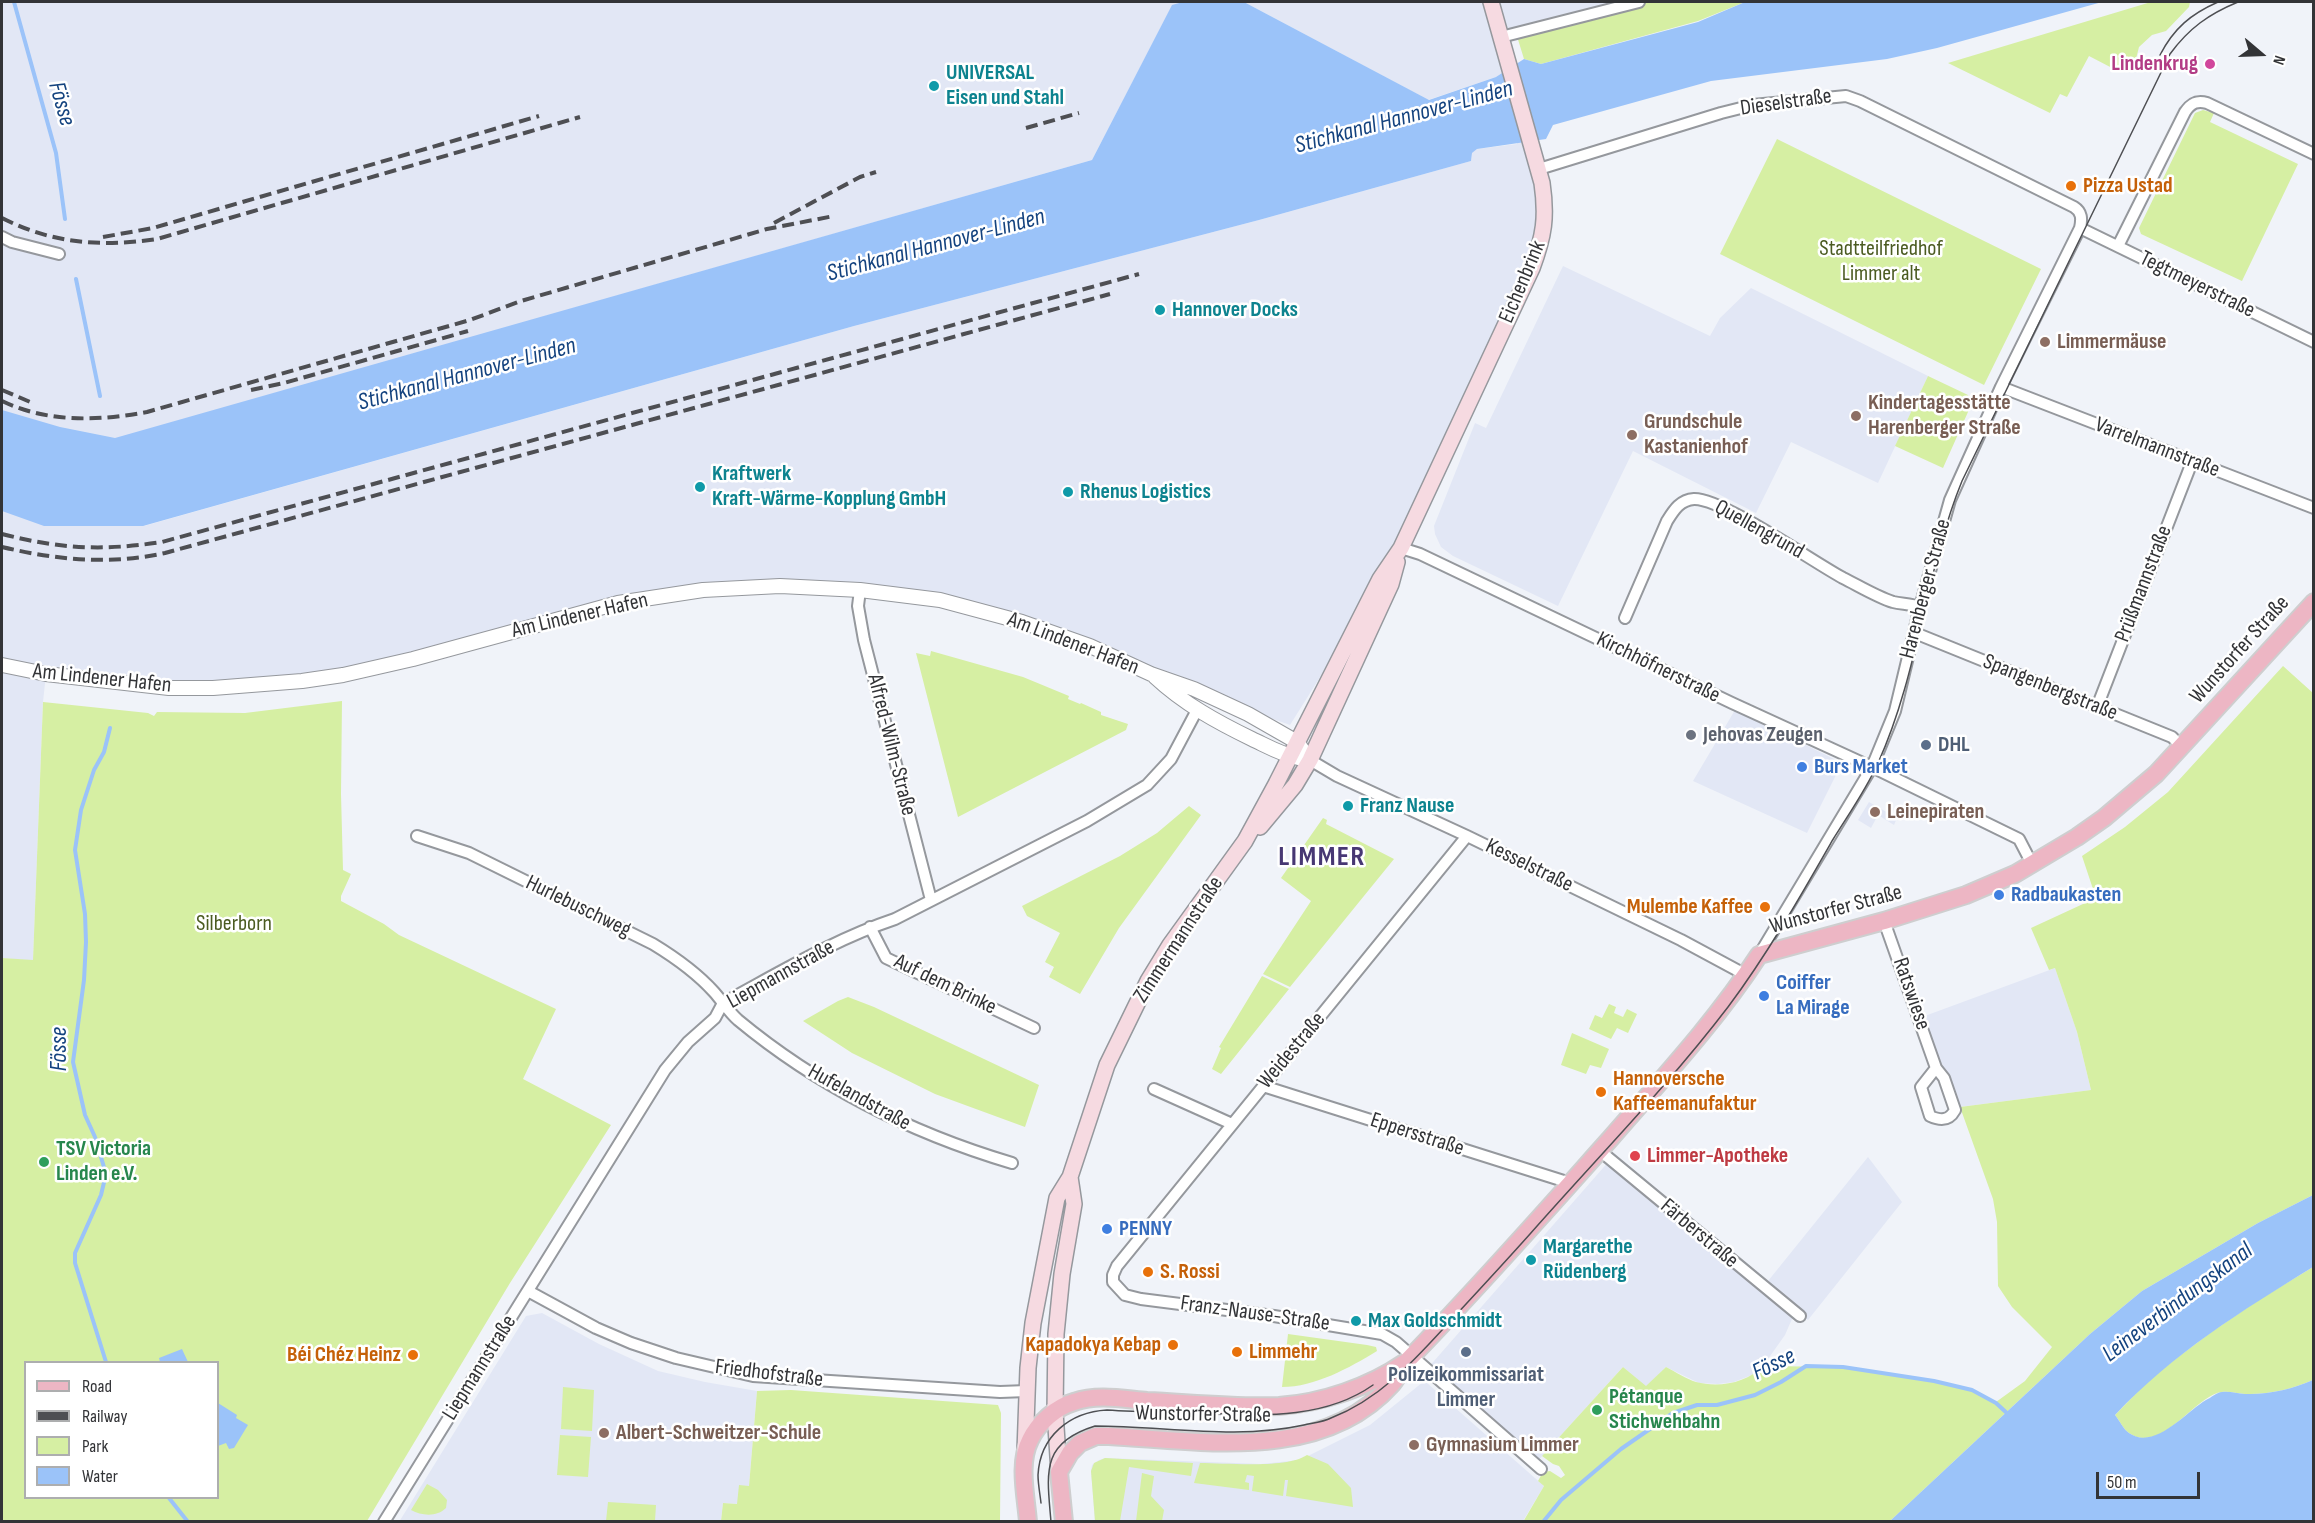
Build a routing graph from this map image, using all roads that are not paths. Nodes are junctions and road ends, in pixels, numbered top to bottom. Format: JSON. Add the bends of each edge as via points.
{"nodes":[{"id":1,"x":1491,"y":2,"type":"edge"},
{"id":2,"x":1639,"y":2,"type":"edge"},
{"id":3,"x":1502,"y":37,"type":"junction"},
{"id":4,"x":2313,"y":154,"type":"edge"},
{"id":5,"x":1539,"y":169,"type":"junction"},
{"id":6,"x":2081,"y":222,"type":"junction"},
{"id":7,"x":2,"y":237,"type":"edge"},
{"id":8,"x":2118,"y":246,"type":"junction"},
{"id":9,"x":59,"y":254,"type":"dead end"},
{"id":10,"x":2313,"y":342,"type":"edge"},
{"id":11,"x":2001,"y":387,"type":"junction"},
{"id":12,"x":2192,"y":462,"type":"junction"},
{"id":13,"x":2313,"y":508,"type":"edge"},
{"id":14,"x":1401,"y":548,"type":"junction"},
{"id":15,"x":860,"y":590,"type":"junction"},
{"id":16,"x":2313,"y":602,"type":"edge"},
{"id":17,"x":1920,"y":607,"type":"junction"},
{"id":18,"x":1625,"y":618,"type":"dead end"},
{"id":19,"x":1915,"y":633,"type":"junction"},
{"id":20,"x":2,"y":665,"type":"edge"},
{"id":21,"x":1151,"y":674,"type":"junction"},
{"id":22,"x":2097,"y":707,"type":"junction"},
{"id":23,"x":1197,"y":710,"type":"junction"},
{"id":24,"x":1297,"y":742,"type":"junction"},
{"id":25,"x":2182,"y":747,"type":"junction"},
{"id":26,"x":1290,"y":756,"type":"junction"},
{"id":27,"x":1310,"y":760,"type":"junction"},
{"id":28,"x":1872,"y":767,"type":"junction"},
{"id":29,"x":417,"y":836,"type":"dead end"},
{"id":30,"x":1467,"y":836,"type":"junction"},
{"id":31,"x":1245,"y":841,"type":"junction"},
{"id":32,"x":2032,"y":864,"type":"junction"},
{"id":33,"x":931,"y":900,"type":"junction"},
{"id":34,"x":1884,"y":921,"type":"junction"},
{"id":35,"x":870,"y":927,"type":"junction"},
{"id":36,"x":1759,"y":955,"type":"junction"},
{"id":37,"x":1746,"y":975,"type":"junction"},
{"id":38,"x":723,"y":1003,"type":"junction"},
{"id":39,"x":1034,"y":1028,"type":"dead end"},
{"id":40,"x":1936,"y":1068,"type":"junction"},
{"id":41,"x":1263,"y":1086,"type":"junction"},
{"id":42,"x":1154,"y":1089,"type":"dead end"},
{"id":43,"x":1232,"y":1124,"type":"junction"},
{"id":44,"x":1599,"y":1150,"type":"junction"},
{"id":45,"x":1012,"y":1164,"type":"dead end"},
{"id":46,"x":1070,"y":1177,"type":"junction"},
{"id":47,"x":1570,"y":1184,"type":"junction"},
{"id":48,"x":1117,"y":1266,"type":"joint"},
{"id":49,"x":528,"y":1291,"type":"junction"},
{"id":50,"x":1800,"y":1316,"type":"dead end"},
{"id":51,"x":1409,"y":1359,"type":"junction"},
{"id":52,"x":1027,"y":1392,"type":"junction"},
{"id":53,"x":1055,"y":1412,"type":"junction"},
{"id":54,"x":1024,"y":1466,"type":"junction"},
{"id":55,"x":1541,"y":1469,"type":"dead end"},
{"id":56,"x":1059,"y":1472,"type":"junction"},
{"id":57,"x":384,"y":1521,"type":"edge"},
{"id":58,"x":1028,"y":1521,"type":"edge"},
{"id":59,"x":1064,"y":1521,"type":"edge"}],
"edges":[{"from":1,"to":3,"type":"main road","name":"Eichenbrink"},
{"from":2,"to":3,"type":"street"},
{"from":3,"to":5,"type":"main road","name":"Eichenbrink"},
{"from":4,"to":8,"type":"street","via":[[2206,103],[2193,103]]},
{"from":5,"to":6,"type":"street","name":"Dieselstraße","via":[[1753,105],[1846,96],[2074,207],[2079,210]]},
{"from":5,"to":14,"type":"main road","name":"Eichenbrink","via":[[1546,210],[1539,249]]},
{"from":6,"to":8,"type":"street","name":"Tegtmeyerstraße"},
{"from":6,"to":11,"type":"street","name":"Harenberger Straße"},
{"from":7,"to":9,"type":"street"},
{"from":8,"to":10,"type":"street","name":"Tegtmeyerstraße"},
{"from":11,"to":12,"type":"street","name":"Varrelmannstraße"},
{"from":11,"to":17,"type":"street","name":"Harenberger Straße","via":[[1950,500]]},
{"from":12,"to":13,"type":"street","name":"Varrelmannstraße"},
{"from":12,"to":22,"type":"street","name":"Prüßmannstraße"},
{"from":14,"to":24,"type":"main road","name":"Eichenbrink","via":[[1380,579]]},
{"from":14,"to":27,"type":"main road","name":"Eichenbrink","via":[[1391,584]]},
{"from":14,"to":28,"type":"street","name":"Kirchhöfnerstraße"},
{"from":15,"to":20,"type":"street","name":"Am Lindener Hafen","via":[[780,586],[703,590],[618,603],[414,659],[302,681],[169,688]]},
{"from":15,"to":21,"type":"street","name":"Am Lindener Hafen","via":[[940,600],[1022,622],[1090,646]]},
{"from":15,"to":33,"type":"street","name":"Alfred-Wilm-Straße","via":[[858,606],[864,640]]},
{"from":16,"to":25,"type":"main road","name":"Wunstorfer Straße"},
{"from":17,"to":18,"type":"street","name":"Quellengrund","via":[[1893,602],[1844,579],[1747,521],[1695,499],[1684,501],[1667,520]]},
{"from":17,"to":19,"type":"street","name":"Harenberger Straße"},
{"from":19,"to":22,"type":"street","name":"Spangenbergstraße"},
{"from":19,"to":28,"type":"street","name":"Harenberger Straße","via":[[1895,711]]},
{"from":21,"to":23,"type":"street","name":"Am Lindener Hafen"},
{"from":21,"to":24,"type":"street","name":"Am Lindener Hafen","via":[[1205,694]]},
{"from":22,"to":25,"type":"street","name":"Spangenbergstraße","via":[[2172,737]]},
{"from":23,"to":26,"type":"street","name":"Am Lindener Hafen"},
{"from":23,"to":33,"type":"street","name":"Liepmannstraße","via":[[1172,759],[1147,785],[1087,821]]},
{"from":24,"to":26,"type":"main road","name":"Eichenbrink"},
{"from":24,"to":27,"type":"street"},
{"from":25,"to":32,"type":"main road","name":"Wunstorfer Straße","via":[[2157,774],[2104,818]]},
{"from":26,"to":27,"type":"street","name":"Am Lindener Hafen"},
{"from":26,"to":31,"type":"main road","name":"Zimmermannstraße"},
{"from":27,"to":30,"type":"street","name":"Kesselstraße"},
{"from":27,"to":31,"type":"main road","name":"Zimmermannstraße","via":[[1295,785]]},
{"from":28,"to":32,"type":"street","name":"Kirchhöfnerstraße","via":[[2019,839]]},
{"from":28,"to":36,"type":"street","name":"Harenberger Straße"},
{"from":29,"to":38,"type":"street","name":"Hurlebuschweg","via":[[469,853],[653,944],[682,961]]},
{"from":30,"to":37,"type":"street","name":"Kesselstraße"},
{"from":30,"to":41,"type":"street","name":"Weidestraße"},
{"from":31,"to":46,"type":"main road","name":"Zimmermannstraße","via":[[1148,981],[1107,1065]]},
{"from":32,"to":34,"type":"main road","name":"Wunstorfer Straße","via":[[1966,895]]},
{"from":33,"to":35,"type":"street","name":"Liepmannstraße"},
{"from":34,"to":36,"type":"main road","name":"Wunstorfer Straße"},
{"from":34,"to":40,"type":"street","name":"Ratswiese"},
{"from":35,"to":38,"type":"street","name":"Liepmannstraße"},
{"from":35,"to":39,"type":"street","name":"Auf dem Brinke","via":[[886,958]]},
{"from":36,"to":37,"type":"main road","name":"Wunstorfer Straße"},
{"from":37,"to":44,"type":"main road","name":"Wunstorfer Straße","via":[[1700,1036]]},
{"from":38,"to":45,"type":"street","name":"Hufelandstraße","via":[[766,1041],[842,1094],[921,1132]]},
{"from":38,"to":49,"type":"street","name":"Liepmannstraße","via":[[716,1018],[688,1042],[665,1070]]},
{"from":40,"to":40,"type":"street","name":"Ratswiese","via":[[1944,1078],[1955,1110],[1946,1120],[1930,1116],[1921,1087]]},
{"from":41,"to":43,"type":"street","name":"Weidestraße"},
{"from":41,"to":47,"type":"street","name":"Eppersstraße"},
{"from":42,"to":43,"type":"street"},
{"from":43,"to":48,"type":"street","name":"Weidestraße"},
{"from":44,"to":47,"type":"main road","name":"Wunstorfer Straße"},
{"from":44,"to":50,"type":"street","name":"Färberstraße"},
{"from":46,"to":52,"type":"main road","name":"Zimmermannstraße","via":[[1057,1198],[1047,1247],[1033,1323]]},
{"from":46,"to":53,"type":"main road","name":"Zimmermannstraße","via":[[1074,1204],[1056,1334]]},
{"from":47,"to":51,"type":"main road","name":"Wunstorfer Straße"},
{"from":48,"to":51,"type":"street","name":"Franz-Nause-Straße","via":[[1113,1282],[1121,1293],[1129,1296],[1382,1334]]},
{"from":49,"to":52,"type":"street","name":"Friedhofstraße","via":[[631,1343],[753,1376]]},
{"from":49,"to":57,"type":"street","name":"Liepmannstraße"},
{"from":51,"to":53,"type":"main road","name":"Wunstorfer Straße","via":[[1353,1389],[1303,1403],[1211,1405],[1092,1398],[1070,1403]]},
{"from":51,"to":55,"type":"street"},
{"from":51,"to":56,"type":"main road","name":"Wunstorfer Straße","via":[[1378,1398],[1340,1422],[1313,1432],[1253,1442],[1096,1436],[1075,1447]]},
{"from":52,"to":54,"type":"main road","name":"Zimmermannstraße"},
{"from":53,"to":54,"type":"main road","via":[[1029,1442]]},
{"from":53,"to":56,"type":"main road","name":"Zimmermannstraße"},
{"from":54,"to":58,"type":"main road"},
{"from":56,"to":59,"type":"main road"}]}
